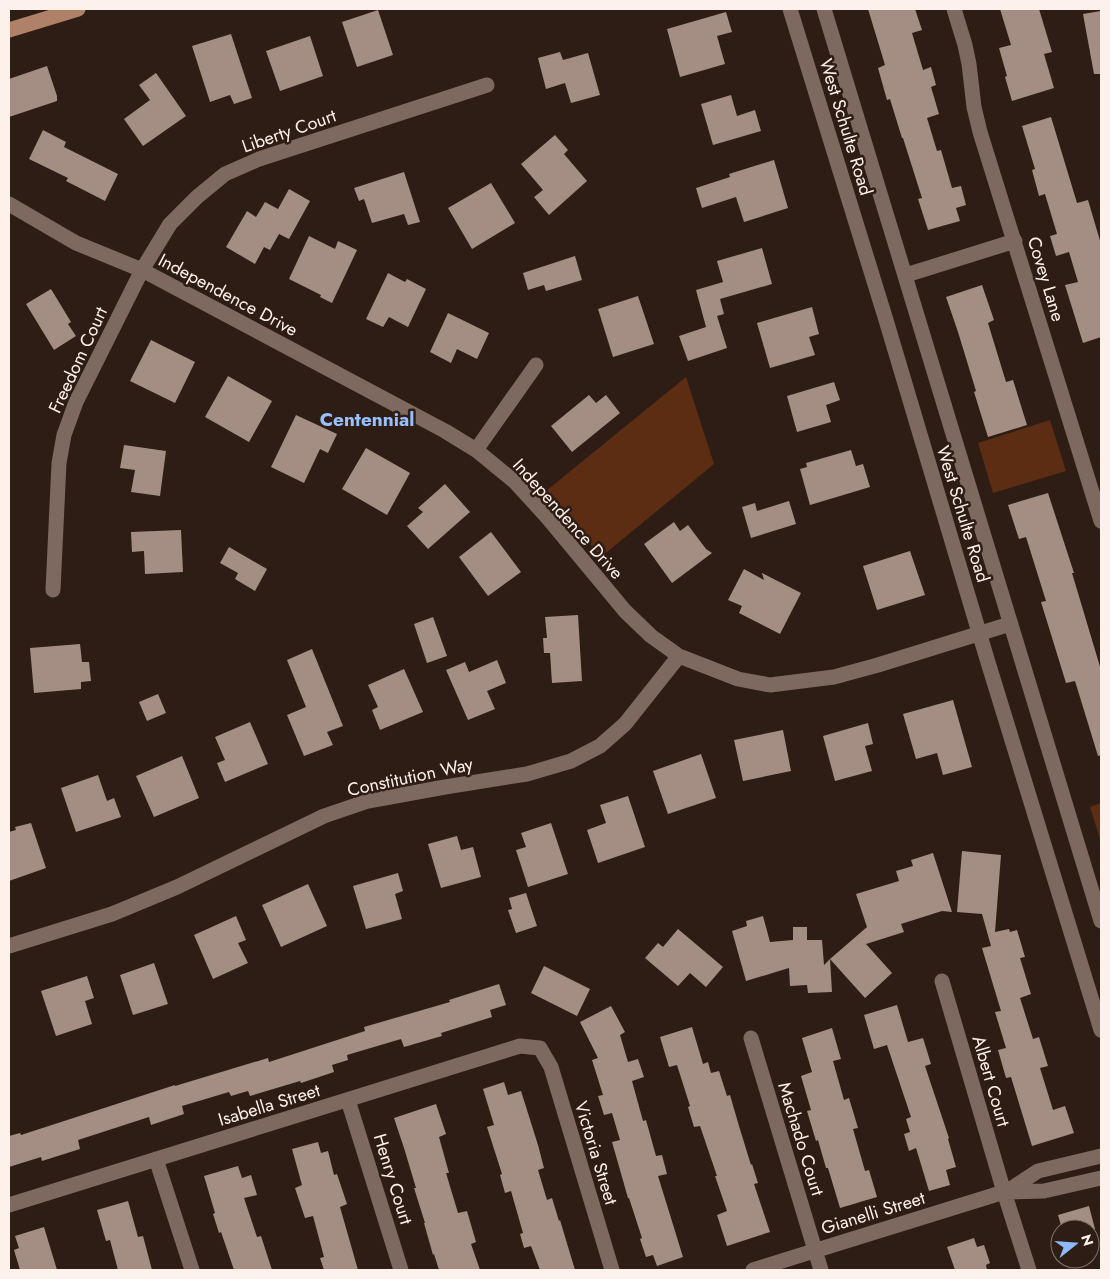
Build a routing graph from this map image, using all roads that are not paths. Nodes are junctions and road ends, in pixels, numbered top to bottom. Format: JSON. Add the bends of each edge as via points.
{"nodes":[{"id":1,"x":78,"y":9,"type":"edge"},
{"id":2,"x":790,"y":9,"type":"edge"},
{"id":3,"x":824,"y":9,"type":"edge"},
{"id":4,"x":954,"y":9,"type":"edge"},
{"id":5,"x":9,"y":30,"type":"edge"},
{"id":6,"x":487,"y":85,"type":"dead end"},
{"id":7,"x":9,"y":204,"type":"edge"},
{"id":8,"x":1015,"y":241,"type":"junction"},
{"id":9,"x":142,"y":270,"type":"junction"},
{"id":10,"x":906,"y":275,"type":"junction"},
{"id":11,"x":536,"y":365,"type":"dead end"},
{"id":12,"x":476,"y":450,"type":"junction"},
{"id":13,"x":1101,"y":521,"type":"edge"},
{"id":14,"x":53,"y":590,"type":"dead end"},
{"id":15,"x":1010,"y":624,"type":"junction"},
{"id":16,"x":979,"y":633,"type":"junction"},
{"id":17,"x":679,"y":656,"type":"junction"},
{"id":18,"x":1101,"y":921,"type":"edge"},
{"id":19,"x":9,"y":946,"type":"edge"},
{"id":20,"x":942,"y":980,"type":"dead end"},
{"id":21,"x":1101,"y":1030,"type":"edge"},
{"id":22,"x":751,"y":1038,"type":"dead end"},
{"id":23,"x":540,"y":1048,"type":"joint"},
{"id":24,"x":348,"y":1100,"type":"junction"},
{"id":25,"x":1101,"y":1156,"type":"edge"},
{"id":26,"x":156,"y":1159,"type":"junction"},
{"id":27,"x":1101,"y":1178,"type":"edge"},
{"id":28,"x":1004,"y":1192,"type":"junction"},
{"id":29,"x":9,"y":1205,"type":"edge"},
{"id":30,"x":816,"y":1251,"type":"junction"},
{"id":31,"x":192,"y":1270,"type":"edge"},
{"id":32,"x":401,"y":1270,"type":"edge"},
{"id":33,"x":612,"y":1270,"type":"edge"},
{"id":34,"x":753,"y":1270,"type":"edge"},
{"id":35,"x":821,"y":1270,"type":"edge"},
{"id":36,"x":1029,"y":1270,"type":"edge"}],
"edges":[{"from":1,"to":5,"type":"main road"},
{"from":2,"to":16,"type":"street","name":"West Schulte Road"},
{"from":3,"to":10,"type":"street","name":"West Schulte Road"},
{"from":4,"to":8,"type":"street","name":"Covey Lane","via":[[969,64],[978,124]]},
{"from":6,"to":9,"type":"street","name":"Liberty Court","via":[[259,159],[226,174],[170,224]]},
{"from":7,"to":9,"type":"street","name":"Independence Drive","via":[[76,243]]},
{"from":8,"to":10,"type":"street"},
{"from":8,"to":13,"type":"street","name":"Covey Lane"},
{"from":9,"to":12,"type":"street","name":"Independence Drive"},
{"from":9,"to":14,"type":"street","name":"Freedom Court","via":[[76,402],[64,435],[58,463]]},
{"from":10,"to":15,"type":"street","name":"West Schulte Road"},
{"from":11,"to":12,"type":"street"},
{"from":12,"to":17,"type":"street","name":"Independence Drive","via":[[515,482],[625,611],[651,636]]},
{"from":15,"to":16,"type":"street","name":"Independence Drive"},
{"from":15,"to":18,"type":"street","name":"West Schulte Road"},
{"from":16,"to":17,"type":"street","name":"Independence Drive","via":[[834,677],[770,685],[738,679]]},
{"from":16,"to":21,"type":"street","name":"West Schulte Road"},
{"from":17,"to":19,"type":"street","name":"Constitution Way","via":[[625,724],[600,746],[571,761],[527,774],[368,801],[324,816],[177,887],[112,914]]},
{"from":20,"to":28,"type":"street","name":"Albert Court"},
{"from":22,"to":30,"type":"street","name":"Machado Court"},
{"from":23,"to":24,"type":"street","name":"Isabella Street","via":[[520,1046]]},
{"from":23,"to":33,"type":"street","name":"Victoria Street","via":[[551,1068]]},
{"from":24,"to":26,"type":"street","name":"Isabella Street"},
{"from":24,"to":32,"type":"street","name":"Henry Court"},
{"from":25,"to":28,"type":"street","name":"Gianelli Street","via":[[1038,1171]]},
{"from":26,"to":29,"type":"street","name":"Isabella Street"},
{"from":26,"to":31,"type":"street"},
{"from":27,"to":28,"type":"street","name":"Gianelli Street","via":[[1044,1190]]},
{"from":28,"to":30,"type":"street","name":"Gianelli Street"},
{"from":28,"to":36,"type":"street","name":"Albert Court"},
{"from":30,"to":34,"type":"street","name":"Gianelli Street"},
{"from":30,"to":35,"type":"street","name":"Machado Court"}]}
